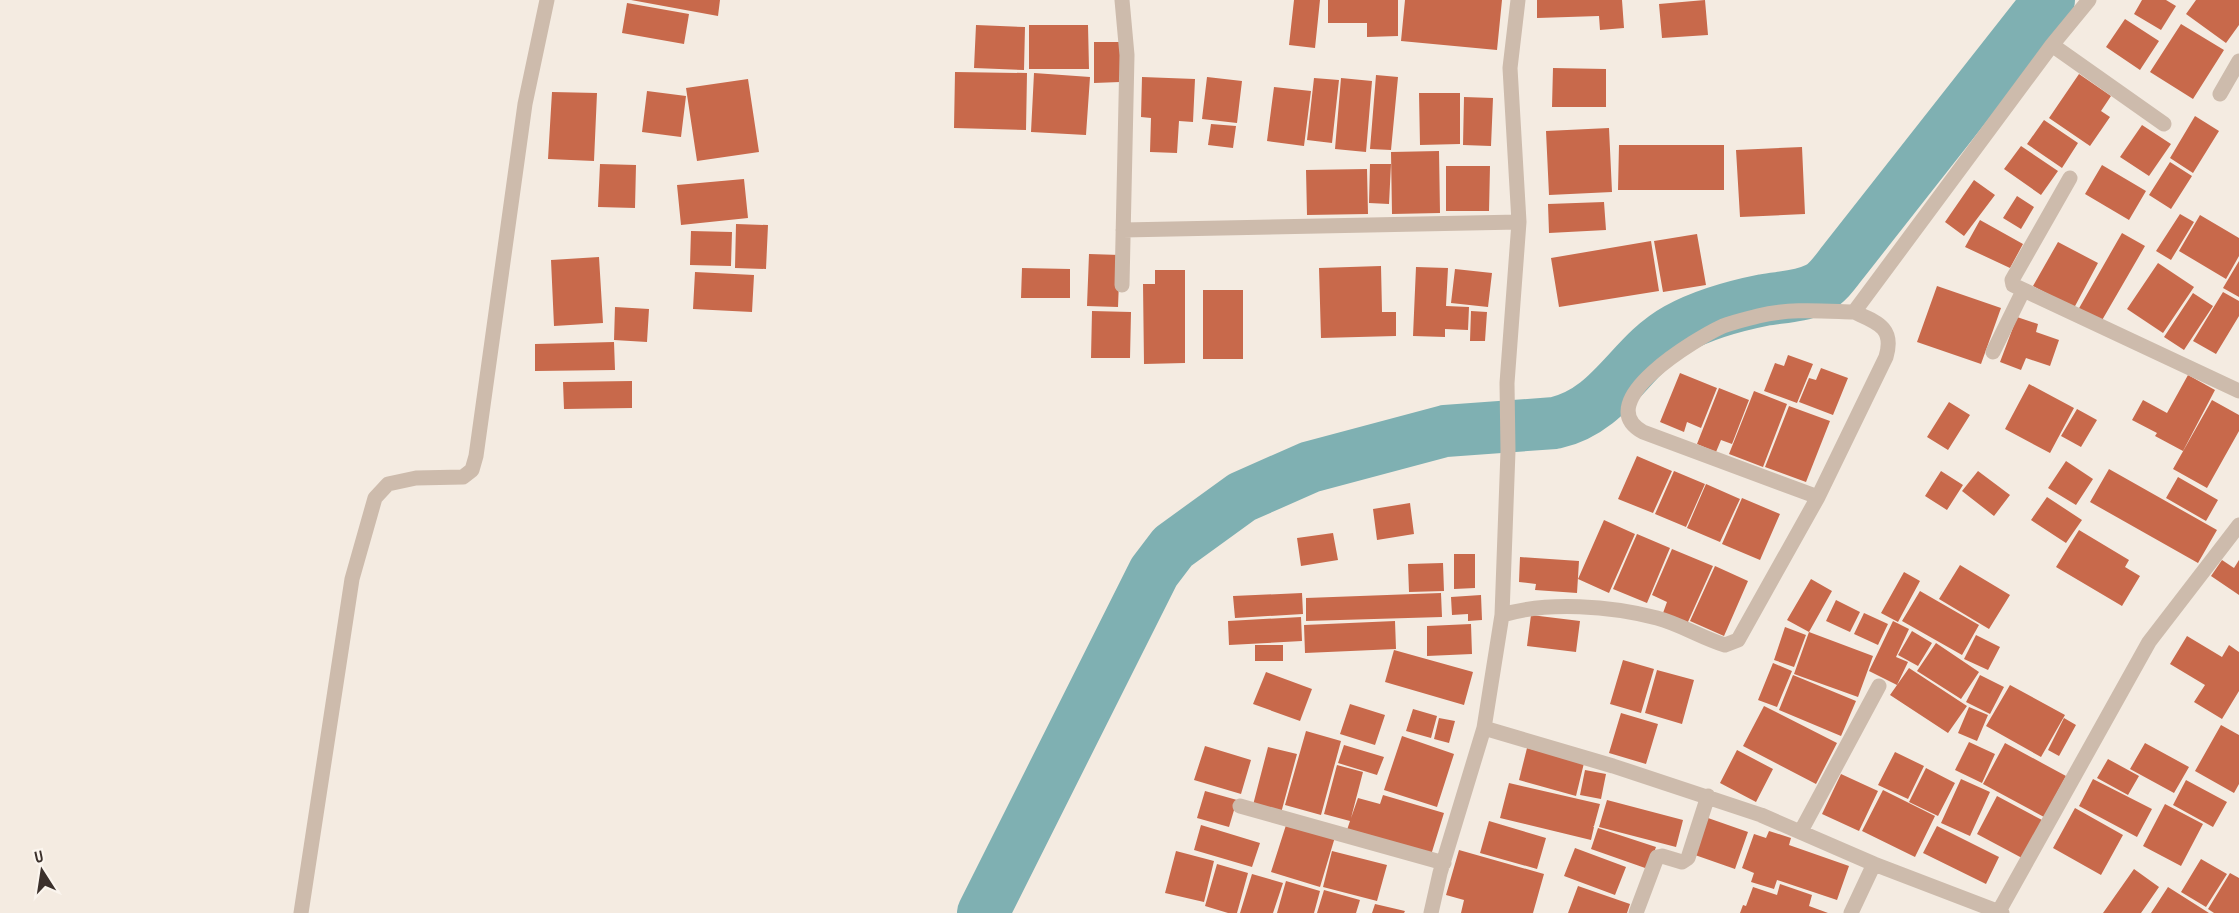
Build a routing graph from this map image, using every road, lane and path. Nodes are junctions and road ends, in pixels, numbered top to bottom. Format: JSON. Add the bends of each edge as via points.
{"nodes":[{"id":1,"x":547,"y":0,"type":"edge"},
{"id":2,"x":1122,"y":0,"type":"edge"},
{"id":3,"x":1518,"y":0,"type":"edge"},
{"id":4,"x":2089,"y":0,"type":"edge"},
{"id":5,"x":2052,"y":45,"type":"junction"},
{"id":6,"x":2239,"y":61,"type":"edge"},
{"id":7,"x":2220,"y":94,"type":"dead end"},
{"id":8,"x":2164,"y":124,"type":"dead end"},
{"id":9,"x":2070,"y":178,"type":"dead end"},
{"id":10,"x":1519,"y":222,"type":"junction"},
{"id":11,"x":1123,"y":230,"type":"junction"},
{"id":12,"x":1122,"y":285,"type":"dead end"},
{"id":13,"x":2023,"y":291,"type":"junction"},
{"id":14,"x":1854,"y":312,"type":"junction"},
{"id":15,"x":1993,"y":352,"type":"dead end"},
{"id":16,"x":2239,"y":391,"type":"edge"},
{"id":17,"x":1818,"y":497,"type":"junction"},
{"id":18,"x":2239,"y":525,"type":"edge"},
{"id":19,"x":1502,"y":615,"type":"junction"},
{"id":20,"x":1879,"y":686,"type":"dead end"},
{"id":21,"x":1484,"y":728,"type":"junction"},
{"id":22,"x":1708,"y":796,"type":"junction"},
{"id":23,"x":1240,"y":806,"type":"dead end"},
{"id":24,"x":1801,"y":831,"type":"junction"},
{"id":25,"x":1443,"y":863,"type":"junction"},
{"id":26,"x":1874,"y":864,"type":"junction"},
{"id":27,"x":2001,"y":912,"type":"edge"},
{"id":28,"x":301,"y":913,"type":"edge"},
{"id":29,"x":1431,"y":913,"type":"edge"},
{"id":30,"x":1636,"y":913,"type":"edge"},
{"id":31,"x":1851,"y":913,"type":"edge"}],
"edges":[{"from":1,"to":28,"type":"street","via":[[525,104],[476,456],[472,470],[463,477],[416,478],[388,484],[375,498],[352,579]]},
{"from":2,"to":11,"type":"street","via":[[1127,56]]},
{"from":3,"to":10,"type":"street","via":[[1510,68]]},
{"from":4,"to":5,"type":"street"},
{"from":5,"to":8,"type":"street"},
{"from":5,"to":14,"type":"street"},
{"from":6,"to":7,"type":"street"},
{"from":9,"to":13,"type":"street","via":[[2012,280]]},
{"from":10,"to":11,"type":"street"},
{"from":10,"to":19,"type":"street","via":[[1507,383]]},
{"from":11,"to":12,"type":"street"},
{"from":13,"to":15,"type":"street"},
{"from":13,"to":16,"type":"street"},
{"from":14,"to":17,"type":"street","via":[[1881,325],[1889,348]]},
{"from":14,"to":17,"type":"street","via":[[1786,311],[1725,326],[1664,363],[1636,390],[1627,408],[1630,421],[1643,432]]},
{"from":17,"to":19,"type":"street","via":[[1735,643],[1725,645],[1658,618],[1604,609],[1542,608]]},
{"from":18,"to":27,"type":"street","via":[[2149,642]]},
{"from":19,"to":21,"type":"street"},
{"from":20,"to":24,"type":"street"},
{"from":21,"to":22,"type":"street"},
{"from":21,"to":25,"type":"street"},
{"from":22,"to":24,"type":"street"},
{"from":22,"to":30,"type":"street","via":[[1686,860],[1657,857]]},
{"from":23,"to":25,"type":"street"},
{"from":24,"to":26,"type":"street"},
{"from":25,"to":29,"type":"street"},
{"from":26,"to":27,"type":"street"},
{"from":26,"to":31,"type":"street"}]}
